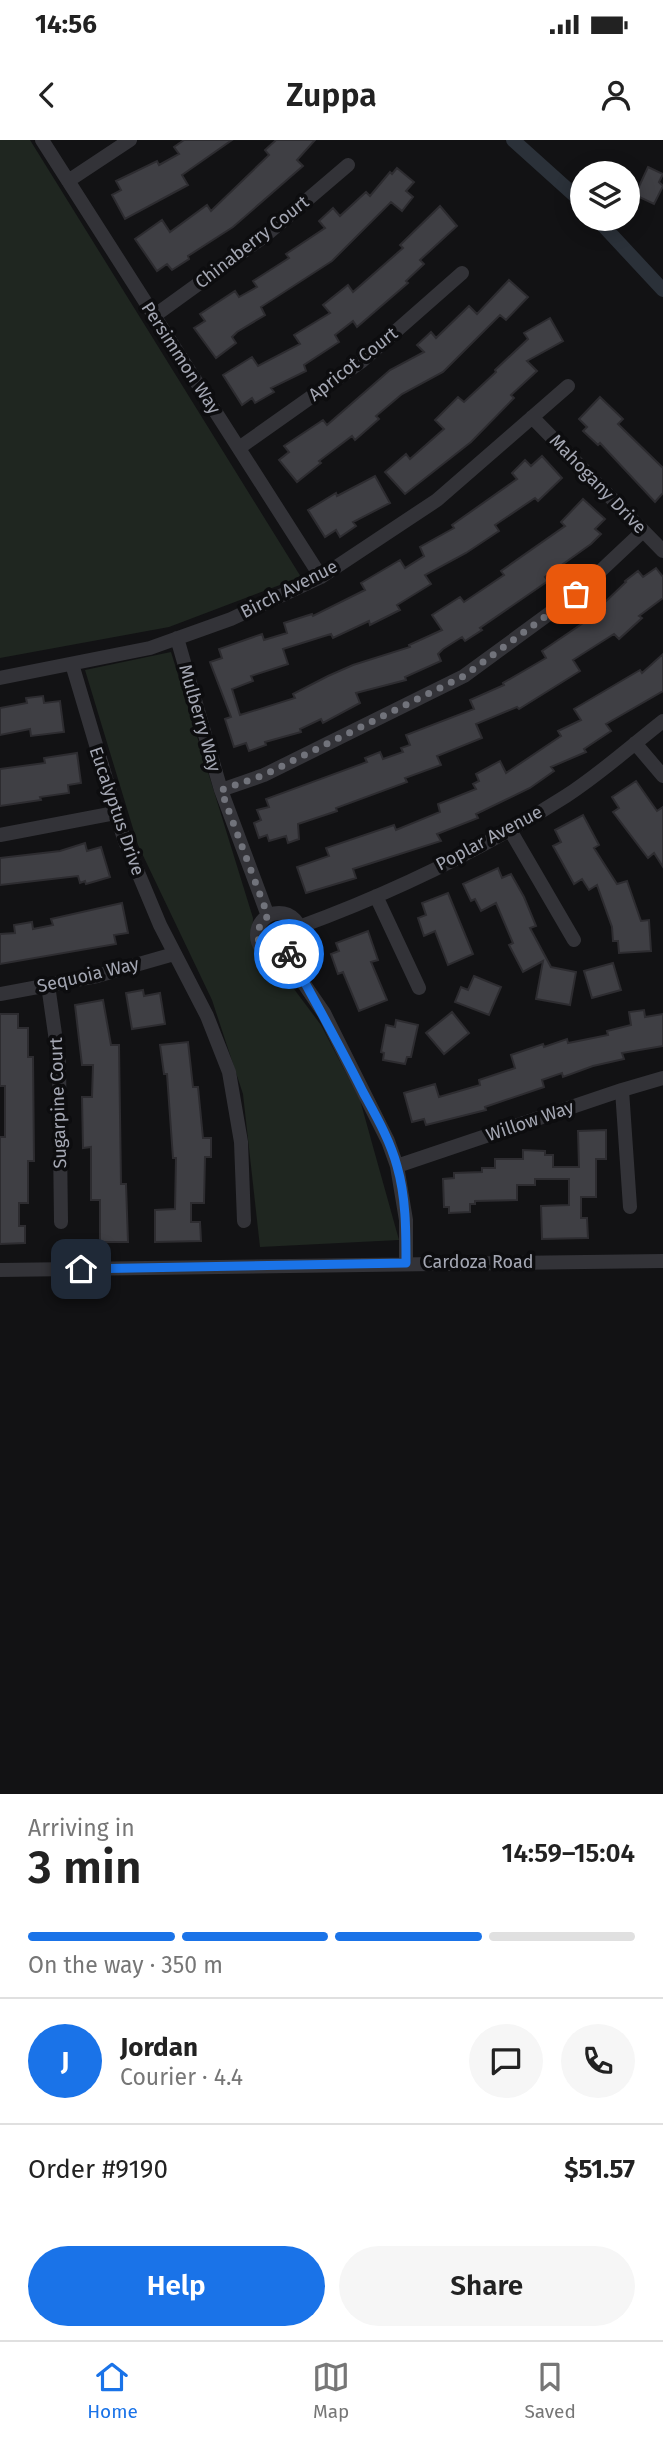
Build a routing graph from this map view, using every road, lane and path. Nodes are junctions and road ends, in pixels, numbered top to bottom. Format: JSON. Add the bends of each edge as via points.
{"nodes":[{"id":1,"x":42,"y":140,"type":"edge"},
{"id":2,"x":130,"y":140,"type":"edge"},
{"id":3,"x":348,"y":165,"type":"dead end"},
{"id":4,"x":68,"y":181,"type":"junction"},
{"id":5,"x":462,"y":273,"type":"dead end"},
{"id":6,"x":154,"y":316,"type":"junction"},
{"id":7,"x":568,"y":386,"type":"dead end"},
{"id":8,"x":532,"y":417,"type":"junction"},
{"id":9,"x":239,"y":449,"type":"junction"},
{"id":10,"x":643,"y":531,"type":"junction"},
{"id":11,"x":663,"y":551,"type":"edge"},
{"id":12,"x":321,"y":577,"type":"junction"},
{"id":13,"x":177,"y":638,"type":"junction"},
{"id":14,"x":72,"y":664,"type":"junction"},
{"id":15,"x":0,"y":678,"type":"edge"},
{"id":16,"x":663,"y":721,"type":"edge"},
{"id":17,"x":635,"y":743,"type":"junction"},
{"id":18,"x":663,"y":776,"type":"edge"},
{"id":19,"x":221,"y":790,"type":"junction"},
{"id":20,"x":115,"y":813,"type":"junction"},
{"id":21,"x":510,"y":830,"type":"junction"},
{"id":22,"x":0,"y":835,"type":"edge"},
{"id":23,"x":376,"y":896,"type":"junction"},
{"id":24,"x":268,"y":916,"type":"junction"},
{"id":25,"x":299,"y":927,"type":"junction"},
{"id":26,"x":574,"y":940,"type":"dead end"},
{"id":27,"x":174,"y":954,"type":"junction"},
{"id":28,"x":289,"y":954,"type":"junction"},
{"id":29,"x":48,"y":985,"type":"junction"},
{"id":30,"x":419,"y":988,"type":"dead end"},
{"id":31,"x":0,"y":994,"type":"edge"},
{"id":32,"x":663,"y":1078,"type":"edge"},
{"id":33,"x":622,"y":1090,"type":"junction"},
{"id":34,"x":397,"y":1166,"type":"junction"},
{"id":35,"x":630,"y":1207,"type":"dead end"},
{"id":36,"x":244,"y":1221,"type":"dead end"},
{"id":37,"x":61,"y":1222,"type":"dead end"},
{"id":38,"x":663,"y":1261,"type":"edge"},
{"id":39,"x":406,"y":1263,"type":"junction"},
{"id":40,"x":0,"y":1270,"type":"edge"}],
"edges":[{"from":1,"to":4,"type":"street","name":"Persimmon Way"},
{"from":2,"to":4,"type":"street"},
{"from":3,"to":6,"type":"street","name":"Chinaberry Court","via":[[266,235]]},
{"from":4,"to":6,"type":"street","name":"Persimmon Way"},
{"from":5,"to":9,"type":"street","name":"Apricot Court","via":[[362,361]]},
{"from":6,"to":9,"type":"street","name":"Persimmon Way"},
{"from":7,"to":8,"type":"street","name":"Birch Avenue"},
{"from":8,"to":10,"type":"street","name":"Mahogany Drive"},
{"from":8,"to":12,"type":"street","name":"Birch Avenue","via":[[437,500]]},
{"from":9,"to":12,"type":"street","name":"Persimmon Way"},
{"from":10,"to":11,"type":"street","name":"Mahogany Drive"},
{"from":10,"to":19,"type":"street","via":[[576,594],[464,676],[264,775]]},
{"from":12,"to":13,"type":"street","name":"Birch Avenue","via":[[231,619]]},
{"from":13,"to":14,"type":"street","name":"Birch Avenue"},
{"from":13,"to":19,"type":"street","name":"Mulberry Way"},
{"from":14,"to":15,"type":"street","name":"Birch Avenue"},
{"from":14,"to":20,"type":"street","name":"Eucalyptus Drive"},
{"from":16,"to":17,"type":"street","name":"Poplar Avenue"},
{"from":17,"to":18,"type":"street"},
{"from":17,"to":21,"type":"street","name":"Poplar Avenue","via":[[569,794]]},
{"from":19,"to":24,"type":"street","name":"Mulberry Way"},
{"from":20,"to":22,"type":"street"},
{"from":20,"to":27,"type":"street","name":"Eucalyptus Drive"},
{"from":21,"to":23,"type":"street","name":"Poplar Avenue"},
{"from":21,"to":26,"type":"street"},
{"from":23,"to":25,"type":"street","name":"Poplar Avenue"},
{"from":23,"to":30,"type":"street"},
{"from":24,"to":25,"type":"street","via":[[282,913]]},
{"from":24,"to":28,"type":"street","via":[[257,930],[257,941],[274,956]]},
{"from":25,"to":28,"type":"street","via":[[297,947]]},
{"from":27,"to":29,"type":"street","name":"Sequoia Way"},
{"from":27,"to":36,"type":"street","name":"Eucalyptus Drive","via":[[207,1016],[229,1072],[241,1142]]},
{"from":28,"to":34,"type":"street","via":[[324,1013]]},
{"from":29,"to":31,"type":"street","name":"Sequoia Way"},
{"from":29,"to":37,"type":"street","name":"Sugarpine Court","via":[[59,1062]]},
{"from":32,"to":33,"type":"street","name":"Willow Way"},
{"from":33,"to":34,"type":"street","name":"Willow Way"},
{"from":33,"to":35,"type":"street"},
{"from":34,"to":39,"type":"street","via":[[406,1220]]},
{"from":38,"to":39,"type":"street","name":"Cardoza Road"},
{"from":39,"to":40,"type":"street","name":"Cardoza Road"}]}
